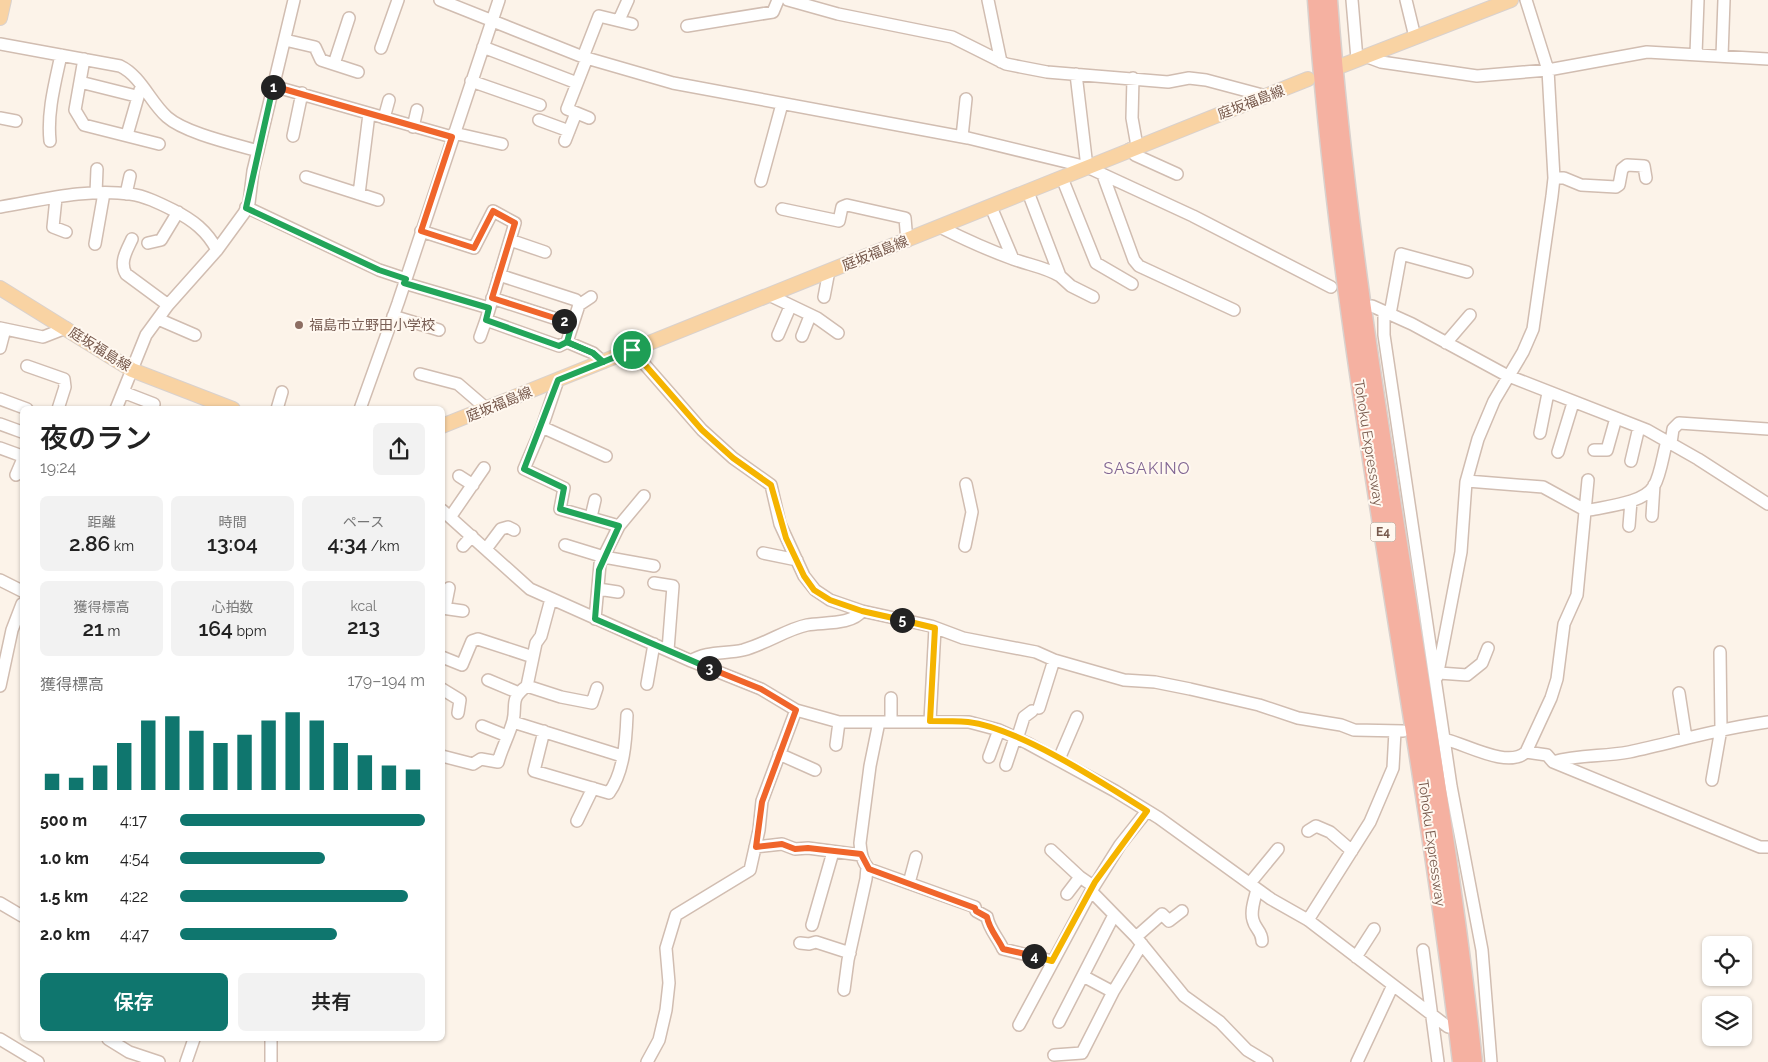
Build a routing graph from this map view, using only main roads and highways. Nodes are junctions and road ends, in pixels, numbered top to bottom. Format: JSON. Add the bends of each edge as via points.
{"nodes":[{"id":1,"x":4,"y":0,"type":"edge"},
{"id":2,"x":1316,"y":0,"type":"edge"},
{"id":3,"x":1329,"y":0,"type":"edge"},
{"id":4,"x":1511,"y":0,"type":"edge"},
{"id":5,"x":0,"y":18,"type":"edge"},
{"id":6,"x":1340,"y":66,"type":"dead end"},
{"id":7,"x":1308,"y":79,"type":"dead end"},
{"id":8,"x":0,"y":288,"type":"edge"},
{"id":9,"x":225,"y":406,"type":"edge"},
{"id":10,"x":445,"y":425,"type":"edge"},
{"id":11,"x":1461,"y":1062,"type":"edge"},
{"id":12,"x":1474,"y":1062,"type":"edge"}],
"edges":[{"from":1,"to":5,"type":"main road"},
{"from":2,"to":11,"type":"highway","name":"Tohoku Expressway","number":"E4","via":[[1328,145],[1352,331],[1432,840]]},
{"from":3,"to":12,"type":"highway","name":"Tohoku Expressway","number":"E4","via":[[1342,151],[1365,331],[1445,838]]},
{"from":4,"to":6,"type":"main road"},
{"from":7,"to":10,"type":"main road","name":"庭坂福島線"},
{"from":8,"to":9,"type":"main road","name":"庭坂福島線","via":[[132,370]]}]}
